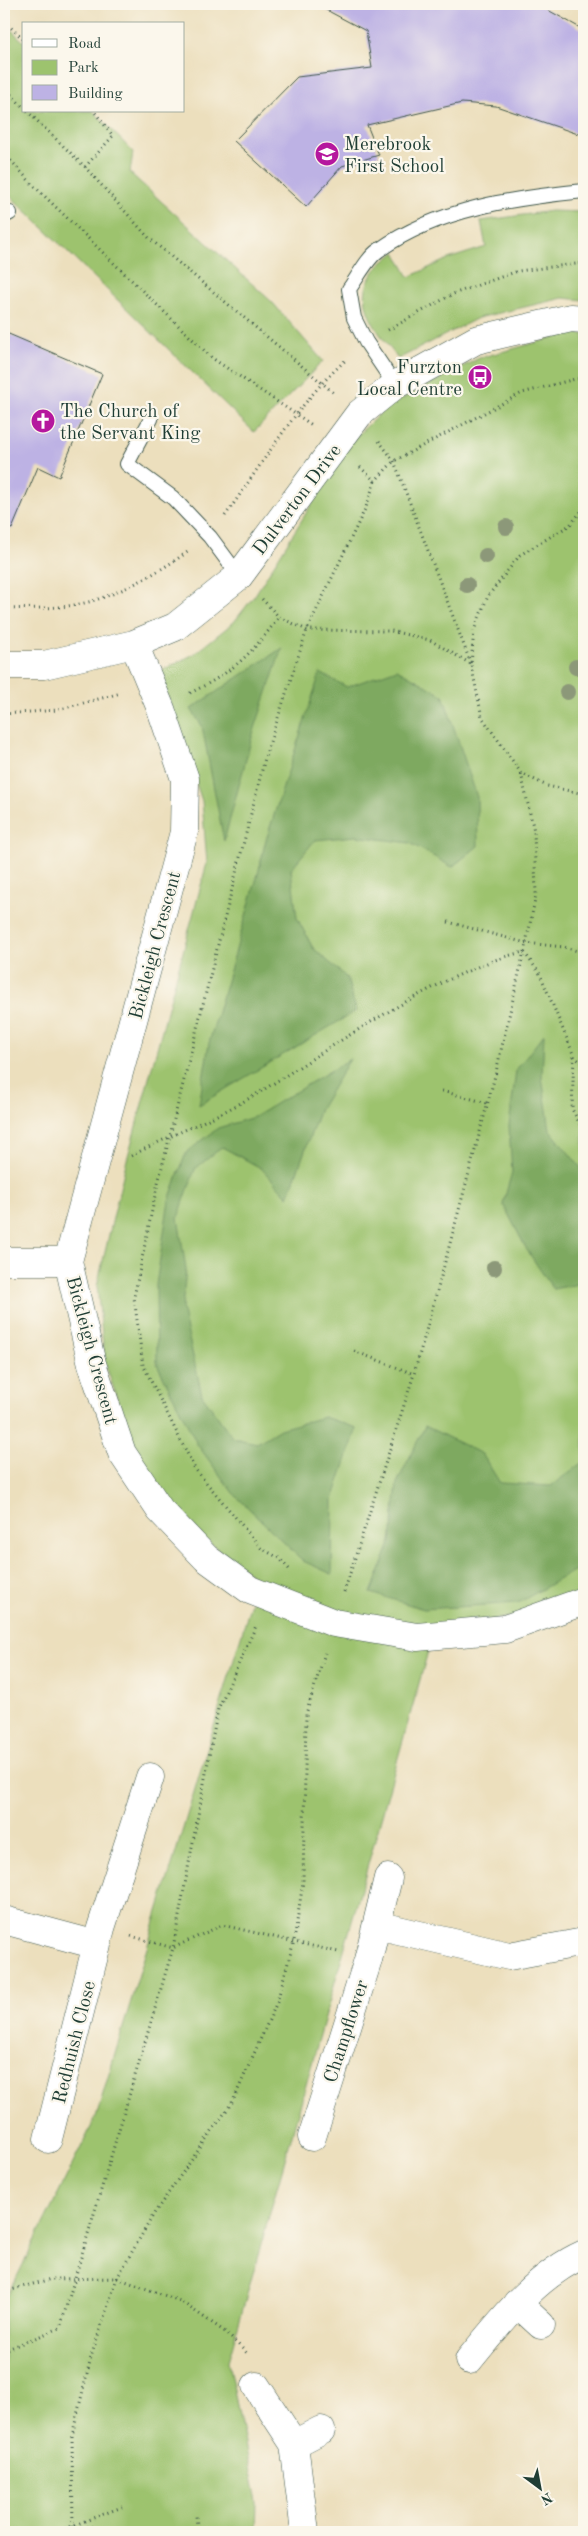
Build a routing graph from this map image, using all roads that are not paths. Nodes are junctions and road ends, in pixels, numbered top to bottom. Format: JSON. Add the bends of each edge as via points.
{"nodes":[{"id":1,"x":584,"y":191,"type":"edge"},
{"id":2,"x":584,"y":319,"type":"edge"},
{"id":3,"x":394,"y":385,"type":"junction"},
{"id":4,"x":151,"y":419,"type":"dead end"},
{"id":5,"x":239,"y":576,"type":"junction"},
{"id":6,"x":134,"y":644,"type":"junction"},
{"id":7,"x":4,"y":665,"type":"edge"},
{"id":8,"x":4,"y":1261,"type":"edge"},
{"id":9,"x":68,"y":1261,"type":"junction"},
{"id":10,"x":584,"y":1601,"type":"edge"},
{"id":11,"x":150,"y":1777,"type":"dead end"},
{"id":12,"x":388,"y":1878,"type":"dead end"},
{"id":13,"x":4,"y":1920,"type":"edge"},
{"id":14,"x":377,"y":1925,"type":"junction"},
{"id":15,"x":99,"y":1937,"type":"junction"},
{"id":16,"x":584,"y":1942,"type":"edge"},
{"id":17,"x":312,"y":2137,"type":"dead end"},
{"id":18,"x":48,"y":2139,"type":"dead end"},
{"id":19,"x":584,"y":2254,"type":"edge"},
{"id":20,"x":517,"y":2303,"type":"junction"},
{"id":21,"x":541,"y":2325,"type":"dead end"},
{"id":22,"x":469,"y":2360,"type":"dead end"},
{"id":23,"x":256,"y":2386,"type":"road end"},
{"id":24,"x":321,"y":2430,"type":"dead end"},
{"id":25,"x":294,"y":2444,"type":"junction"},
{"id":26,"x":305,"y":2532,"type":"edge"}],
"edges":[{"from":1,"to":3,"type":"lane","via":[[529,196],[443,216],[378,251],[349,289],[354,318]]},
{"from":2,"to":3,"type":"street","name":"Dulverton Drive","via":[[571,318],[476,340]]},
{"from":3,"to":5,"type":"street","name":"Dulverton Drive","via":[[359,414]]},
{"from":4,"to":5,"type":"lane","via":[[127,464],[173,498],[210,537]]},
{"from":5,"to":6,"type":"street","name":"Dulverton Drive","via":[[174,627]]},
{"from":6,"to":7,"type":"street","name":"Dulverton Drive","via":[[44,665]]},
{"from":6,"to":9,"type":"street","name":"Bickleigh Crescent","via":[[185,779],[184,832]]},
{"from":8,"to":9,"type":"street"},
{"from":9,"to":10,"type":"street","name":"Bickleigh Crescent","via":[[92,1364],[122,1453],[160,1510],[206,1558],[250,1590],[334,1623],[417,1637],[505,1629]]},
{"from":11,"to":15,"type":"street","name":"Redhuish Close"},
{"from":12,"to":14,"type":"street","name":"Champflower"},
{"from":13,"to":15,"type":"street"},
{"from":14,"to":16,"type":"street","via":[[509,1956]]},
{"from":14,"to":17,"type":"street","name":"Champflower"},
{"from":15,"to":18,"type":"street","name":"Redhuish Close"},
{"from":19,"to":20,"type":"street","via":[[536,2285]]},
{"from":20,"to":21,"type":"street"},
{"from":20,"to":22,"type":"street"},
{"from":23,"to":25,"type":"street"},
{"from":24,"to":25,"type":"street"},
{"from":25,"to":26,"type":"street"}]}
